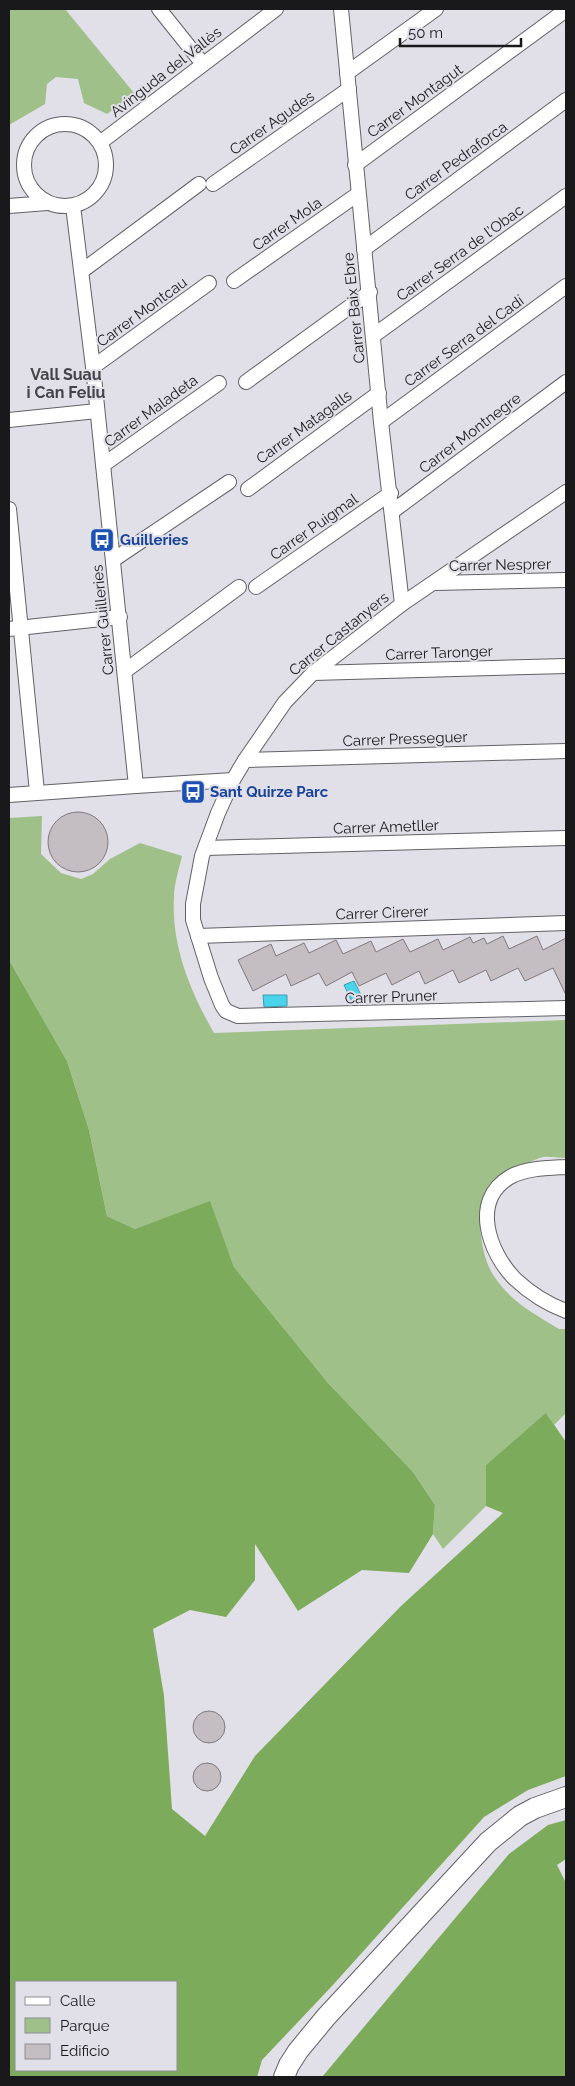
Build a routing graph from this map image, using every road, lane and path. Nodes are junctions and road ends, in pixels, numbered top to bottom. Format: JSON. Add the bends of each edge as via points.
{"nodes":[{"id":1,"x":159,"y":9,"type":"edge"},
{"id":2,"x":341,"y":9,"type":"edge"},
{"id":3,"x":436,"y":9,"type":"edge"},
{"id":4,"x":566,"y":10,"type":"edge"},
{"id":5,"x":269,"y":11,"type":"edge"},
{"id":6,"x":203,"y":64,"type":"junction"},
{"id":7,"x":347,"y":73,"type":"junction"},
{"id":8,"x":349,"y":89,"type":"junction"},
{"id":9,"x":566,"y":100,"type":"edge"},
{"id":10,"x":101,"y":142,"type":"junction"},
{"id":11,"x":355,"y":165,"type":"junction"},
{"id":12,"x":199,"y":184,"type":"dead end"},
{"id":13,"x":213,"y":184,"type":"dead end"},
{"id":14,"x":358,"y":194,"type":"junction"},
{"id":15,"x":566,"y":196,"type":"edge"},
{"id":16,"x":48,"y":203,"type":"junction"},
{"id":17,"x":9,"y":206,"type":"edge"},
{"id":18,"x":74,"y":206,"type":"junction"},
{"id":19,"x":364,"y":249,"type":"junction"},
{"id":20,"x":82,"y":271,"type":"junction"},
{"id":21,"x":234,"y":281,"type":"dead end"},
{"id":22,"x":209,"y":283,"type":"dead end"},
{"id":23,"x":566,"y":286,"type":"edge"},
{"id":24,"x":370,"y":292,"type":"junction"},
{"id":25,"x":373,"y":336,"type":"junction"},
{"id":26,"x":93,"y":367,"type":"junction"},
{"id":27,"x":246,"y":382,"type":"dead end"},
{"id":28,"x":566,"y":382,"type":"edge"},
{"id":29,"x":218,"y":383,"type":"dead end"},
{"id":30,"x":379,"y":392,"type":"junction"},
{"id":31,"x":97,"y":411,"type":"junction"},
{"id":32,"x":9,"y":420,"type":"edge"},
{"id":33,"x":381,"y":422,"type":"junction"},
{"id":34,"x":103,"y":465,"type":"junction"},
{"id":35,"x":229,"y":482,"type":"dead end"},
{"id":36,"x":248,"y":488,"type":"dead end"},
{"id":37,"x":390,"y":493,"type":"junction"},
{"id":38,"x":565,"y":494,"type":"edge"},
{"id":39,"x":9,"y":509,"type":"edge"},
{"id":40,"x":393,"y":511,"type":"junction"},
{"id":41,"x":113,"y":560,"type":"junction"},
{"id":42,"x":566,"y":580,"type":"edge"},
{"id":43,"x":435,"y":583,"type":"junction"},
{"id":44,"x":239,"y":587,"type":"dead end"},
{"id":45,"x":256,"y":587,"type":"dead end"},
{"id":46,"x":402,"y":604,"type":"junction"},
{"id":47,"x":120,"y":617,"type":"junction"},
{"id":48,"x":15,"y":628,"type":"edge"},
{"id":49,"x":566,"y":666,"type":"edge"},
{"id":50,"x":125,"y":670,"type":"junction"},
{"id":51,"x":313,"y":673,"type":"junction"},
{"id":52,"x":566,"y":751,"type":"edge"},
{"id":53,"x":245,"y":760,"type":"junction"},
{"id":54,"x":233,"y":780,"type":"junction"},
{"id":55,"x":136,"y":786,"type":"junction"},
{"id":56,"x":37,"y":792,"type":"junction"},
{"id":57,"x":9,"y":795,"type":"edge"},
{"id":58,"x":566,"y":838,"type":"edge"},
{"id":59,"x":206,"y":848,"type":"junction"},
{"id":60,"x":566,"y":923,"type":"edge"},
{"id":61,"x":198,"y":936,"type":"junction"},
{"id":62,"x":222,"y":1005,"type":"joint"},
{"id":63,"x":566,"y":1008,"type":"edge"},
{"id":64,"x":566,"y":1167,"type":"edge"},
{"id":65,"x":566,"y":1312,"type":"edge"},
{"id":66,"x":566,"y":1797,"type":"edge"},
{"id":67,"x":284,"y":2077,"type":"edge"}],
"edges":[{"from":1,"to":6,"type":"street"},
{"from":2,"to":7,"type":"street","name":"Carrer Baix Ebre"},
{"from":3,"to":7,"type":"street"},
{"from":4,"to":11,"type":"street","name":"Carrer Montagut"},
{"from":5,"to":6,"type":"street","name":"Avinguda del Vallès"},
{"from":6,"to":10,"type":"street","name":"Avinguda del Vallès"},
{"from":7,"to":8,"type":"street","name":"Carrer Baix Ebre"},
{"from":8,"to":11,"type":"street","name":"Carrer Baix Ebre"},
{"from":8,"to":13,"type":"street","name":"Carrer Agudes"},
{"from":9,"to":19,"type":"street","name":"Carrer Pedraforca"},
{"from":10,"to":16,"type":"street","via":[[85,128],[63,123],[46,128],[34,137],[24,158],[27,181],[39,198]]},
{"from":10,"to":18,"type":"street","via":[[107,173],[100,189],[86,202]]},
{"from":11,"to":14,"type":"street","name":"Carrer Baix Ebre"},
{"from":12,"to":20,"type":"street"},
{"from":14,"to":19,"type":"street","name":"Carrer Baix Ebre"},
{"from":14,"to":21,"type":"street","name":"Carrer Mola"},
{"from":15,"to":25,"type":"street","name":"Carrer Serra de l'Obac"},
{"from":16,"to":17,"type":"street"},
{"from":16,"to":18,"type":"street"},
{"from":18,"to":20,"type":"street","name":"Carrer Guilleries"},
{"from":19,"to":24,"type":"street","name":"Carrer Baix Ebre"},
{"from":20,"to":26,"type":"street","name":"Carrer Guilleries"},
{"from":22,"to":26,"type":"street","name":"Carrer Montcau"},
{"from":23,"to":33,"type":"street","name":"Carrer Serra del Cadí"},
{"from":24,"to":25,"type":"street","name":"Carrer Baix Ebre"},
{"from":24,"to":27,"type":"street"},
{"from":25,"to":30,"type":"street","name":"Carrer Baix Ebre"},
{"from":26,"to":31,"type":"street","name":"Carrer Guilleries"},
{"from":28,"to":40,"type":"street","name":"Carrer Montnegre"},
{"from":29,"to":34,"type":"street","name":"Carrer Maladeta"},
{"from":30,"to":33,"type":"street","name":"Carrer Baix Ebre"},
{"from":30,"to":36,"type":"street","name":"Carrer Matagalls"},
{"from":31,"to":32,"type":"street"},
{"from":31,"to":34,"type":"street","name":"Carrer Guilleries"},
{"from":33,"to":37,"type":"street","name":"Carrer Baix Ebre"},
{"from":34,"to":41,"type":"street","name":"Carrer Guilleries"},
{"from":35,"to":41,"type":"street"},
{"from":37,"to":40,"type":"street","name":"Carrer Baix Ebre"},
{"from":37,"to":45,"type":"street","name":"Carrer Puigmal"},
{"from":38,"to":43,"type":"street","name":"Carrer Castanyers"},
{"from":39,"to":48,"type":"street"},
{"from":40,"to":46,"type":"street","name":"Carrer Baix Ebre"},
{"from":41,"to":47,"type":"street","name":"Carrer Guilleries"},
{"from":42,"to":43,"type":"street","name":"Carrer Nesprer"},
{"from":43,"to":46,"type":"street","name":"Carrer Castanyers"},
{"from":44,"to":50,"type":"street"},
{"from":46,"to":51,"type":"street","name":"Carrer Castanyers"},
{"from":47,"to":48,"type":"street"},
{"from":47,"to":50,"type":"street","name":"Carrer Guilleries"},
{"from":48,"to":56,"type":"street"},
{"from":49,"to":51,"type":"street","name":"Carrer Taronger"},
{"from":50,"to":55,"type":"street","name":"Carrer Guilleries"},
{"from":51,"to":53,"type":"street","name":"Carrer Castanyers","via":[[285,702]]},
{"from":52,"to":53,"type":"street","name":"Carrer Presseguer"},
{"from":53,"to":54,"type":"street","name":"Carrer Castanyers"},
{"from":54,"to":55,"type":"street"},
{"from":54,"to":59,"type":"street","name":"Carrer Castanyers"},
{"from":55,"to":56,"type":"street"},
{"from":56,"to":57,"type":"street"},
{"from":58,"to":59,"type":"street","name":"Carrer Ametller"},
{"from":59,"to":61,"type":"street","name":"Carrer Castanyers","via":[[193,904]]},
{"from":60,"to":61,"type":"street","name":"Carrer Cirerer"},
{"from":61,"to":62,"type":"street","name":"Carrer Castanyers"},
{"from":62,"to":63,"type":"street","name":"Carrer Pruner","via":[[226,1012],[254,1018]]},
{"from":64,"to":65,"type":"street","via":[[530,1170],[510,1178],[495,1190],[488,1205],[486,1221],[490,1240],[514,1278],[532,1293]]},
{"from":66,"to":67,"type":"main road","via":[[520,1816],[488,1842],[326,2017],[298,2051]]}]}
